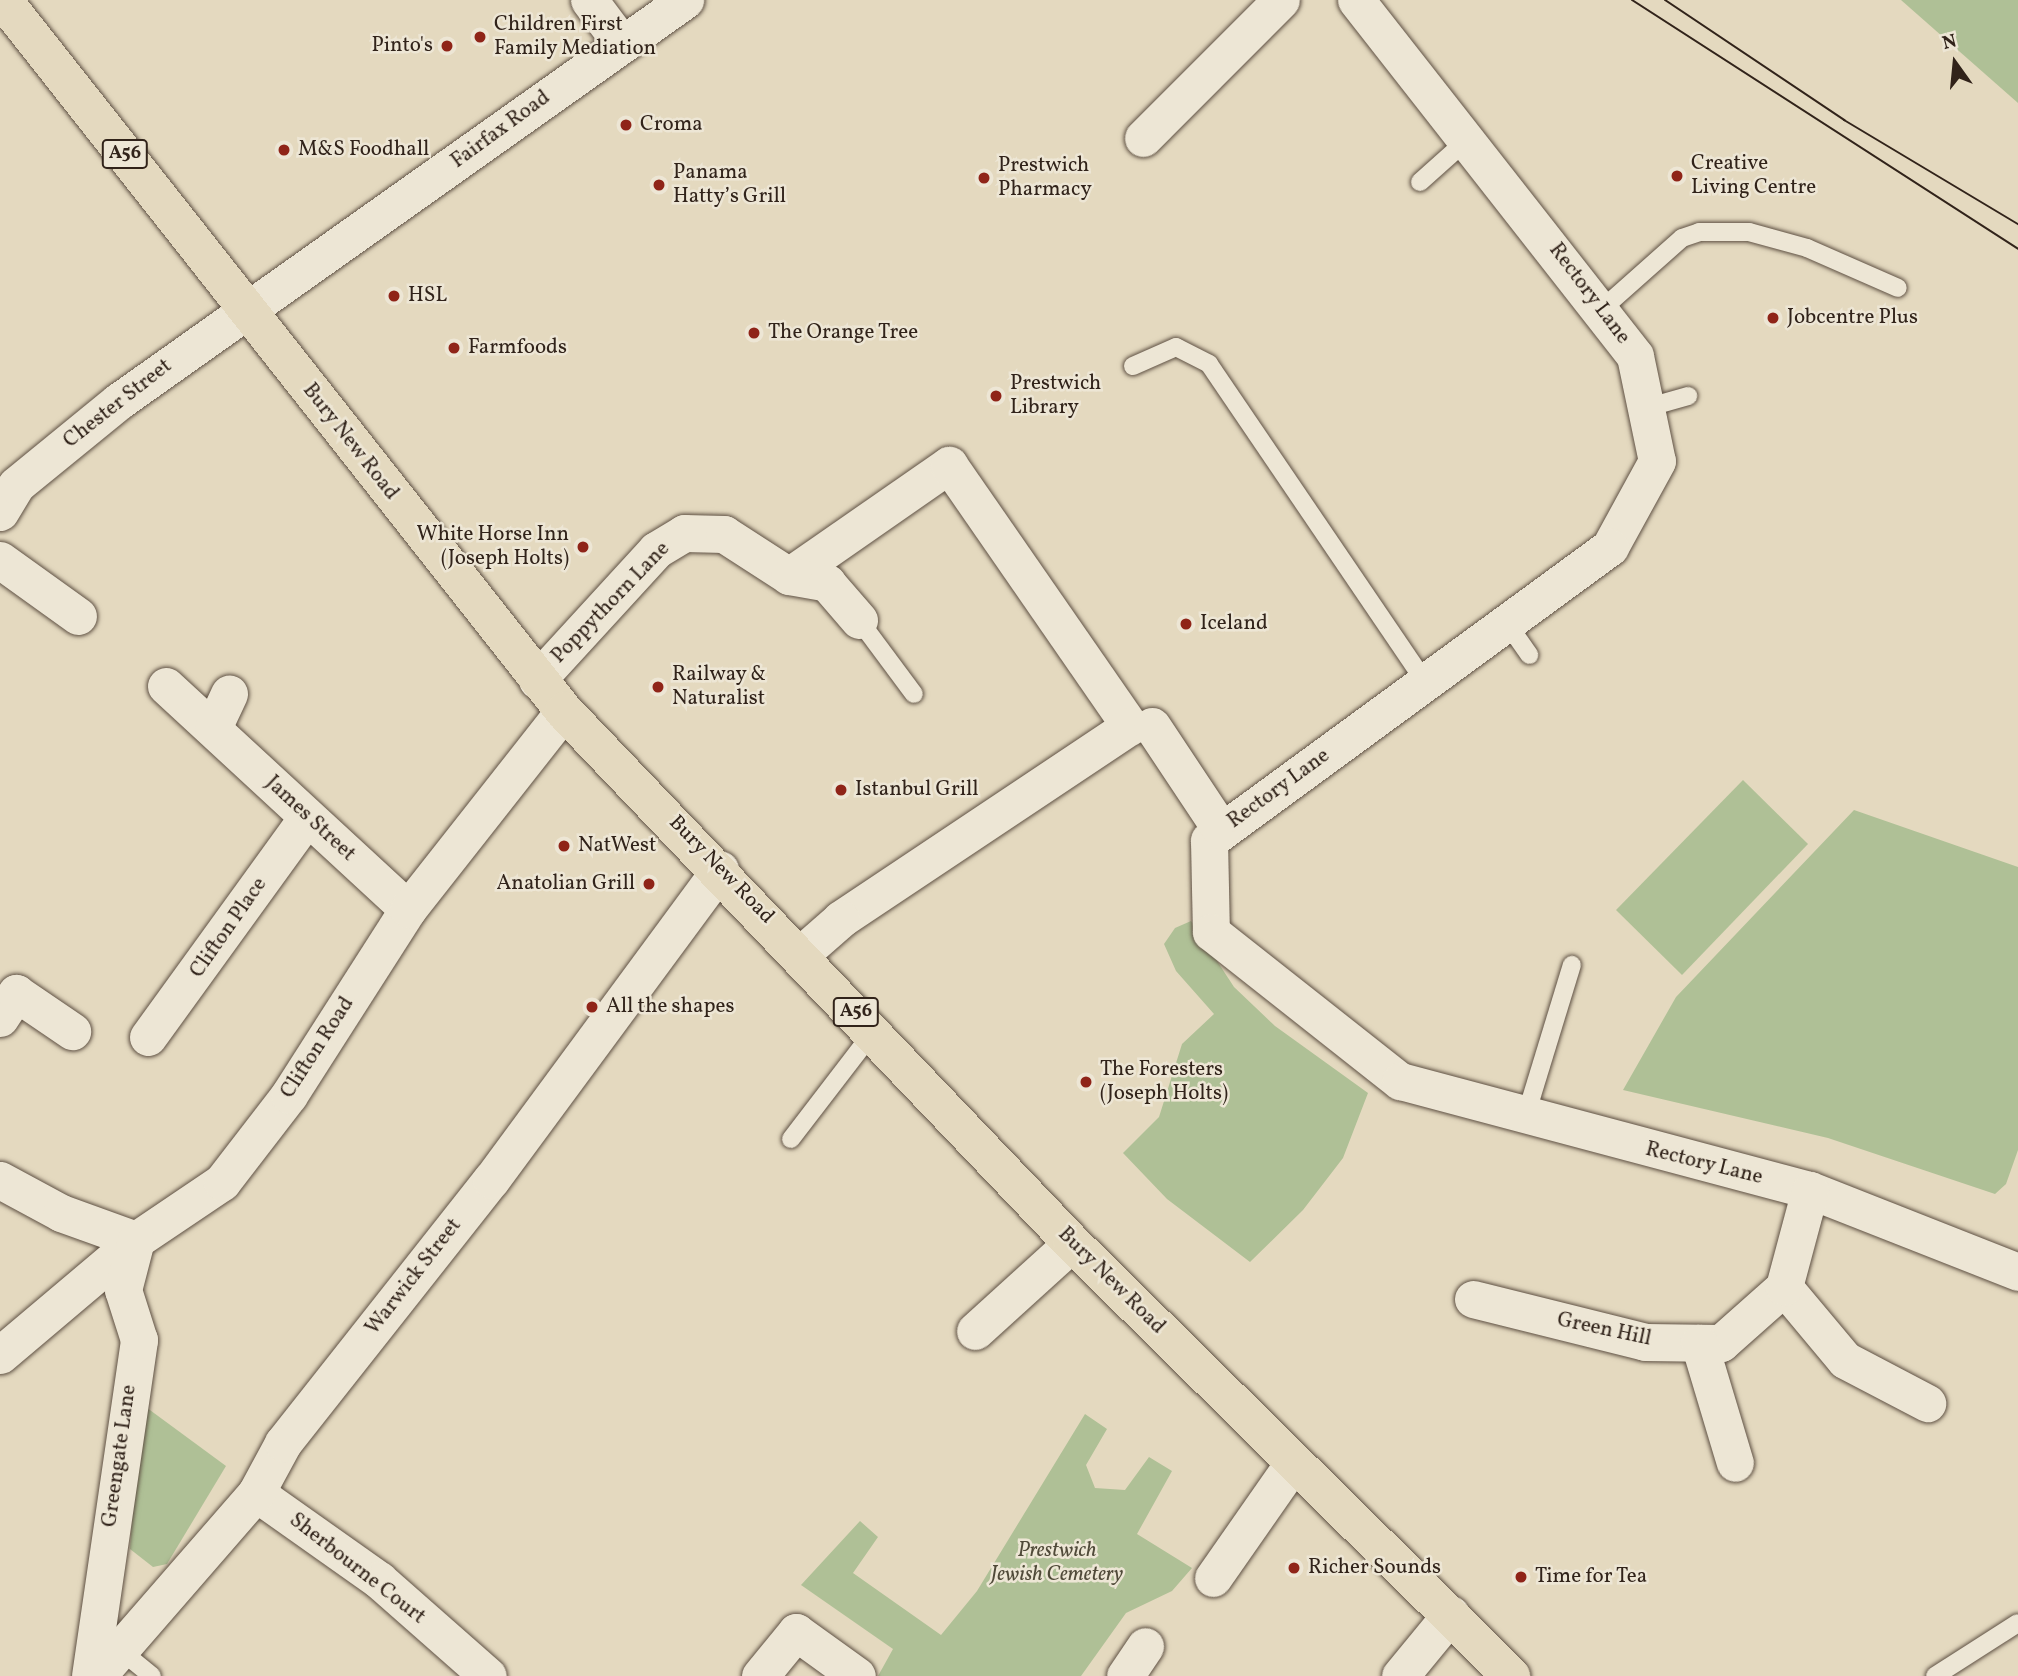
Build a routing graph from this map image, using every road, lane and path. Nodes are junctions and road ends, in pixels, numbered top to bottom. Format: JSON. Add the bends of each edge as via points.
{"nodes":[{"id":1,"x":3,"y":0,"type":"edge"},
{"id":2,"x":589,"y":0,"type":"edge"},
{"id":3,"x":685,"y":0,"type":"edge"},
{"id":4,"x":1281,"y":0,"type":"edge"},
{"id":5,"x":1359,"y":1,"type":"edge"},
{"id":6,"x":622,"y":44,"type":"junction"},
{"id":7,"x":1143,"y":138,"type":"dead end"},
{"id":8,"x":1467,"y":139,"type":"junction"},
{"id":9,"x":1420,"y":182,"type":"dead end"},
{"id":10,"x":1898,"y":288,"type":"dead end"},
{"id":11,"x":247,"y":307,"type":"junction"},
{"id":12,"x":1601,"y":310,"type":"junction"},
{"id":13,"x":1133,"y":366,"type":"dead end"},
{"id":14,"x":1688,"y":396,"type":"dead end"},
{"id":15,"x":1646,"y":408,"type":"junction"},
{"id":16,"x":0,"y":512,"type":"edge"},
{"id":17,"x":0,"y":560,"type":"edge"},
{"id":18,"x":789,"y":576,"type":"junction"},
{"id":19,"x":78,"y":616,"type":"dead end"},
{"id":20,"x":859,"y":620,"type":"joint"},
{"id":21,"x":1507,"y":623,"type":"junction"},
{"id":22,"x":1529,"y":655,"type":"dead end"},
{"id":23,"x":537,"y":681,"type":"junction"},
{"id":24,"x":1426,"y":683,"type":"junction"},
{"id":25,"x":166,"y":687,"type":"dead end"},
{"id":26,"x":229,"y":693,"type":"dead end"},
{"id":27,"x":914,"y":694,"type":"dead end"},
{"id":28,"x":564,"y":711,"type":"junction"},
{"id":29,"x":1152,"y":726,"type":"dead end"},
{"id":30,"x":213,"y":728,"type":"junction"},
{"id":31,"x":307,"y":817,"type":"junction"},
{"id":32,"x":1221,"y":830,"type":"junction"},
{"id":33,"x":720,"y":869,"type":"junction"},
{"id":34,"x":408,"y":909,"type":"junction"},
{"id":35,"x":801,"y":954,"type":"junction"},
{"id":36,"x":1572,"y":965,"type":"dead end"},
{"id":37,"x":5,"y":994,"type":"edge"},
{"id":38,"x":72,"y":1031,"type":"dead end"},
{"id":39,"x":874,"y":1031,"type":"junction"},
{"id":40,"x":148,"y":1037,"type":"dead end"},
{"id":41,"x":1526,"y":1115,"type":"junction"},
{"id":42,"x":791,"y":1139,"type":"dead end"},
{"id":43,"x":2,"y":1184,"type":"edge"},
{"id":44,"x":1810,"y":1190,"type":"junction"},
{"id":45,"x":136,"y":1240,"type":"junction"},
{"id":46,"x":1072,"y":1242,"type":"junction"},
{"id":47,"x":2018,"y":1272,"type":"edge"},
{"id":48,"x":1784,"y":1287,"type":"junction"},
{"id":49,"x":1473,"y":1299,"type":"dead end"},
{"id":50,"x":975,"y":1331,"type":"dead end"},
{"id":51,"x":1699,"y":1343,"type":"junction"},
{"id":52,"x":0,"y":1355,"type":"edge"},
{"id":53,"x":1927,"y":1404,"type":"dead end"},
{"id":54,"x":1735,"y":1463,"type":"dead end"},
{"id":55,"x":1291,"y":1466,"type":"junction"},
{"id":56,"x":256,"y":1493,"type":"junction"},
{"id":57,"x":1213,"y":1578,"type":"dead end"},
{"id":58,"x":1451,"y":1614,"type":"junction"},
{"id":59,"x":2018,"y":1623,"type":"edge"},
{"id":60,"x":1145,"y":1646,"type":"dead end"},
{"id":61,"x":109,"y":1663,"type":"edge"},
{"id":62,"x":90,"y":1676,"type":"edge"},
{"id":63,"x":152,"y":1676,"type":"edge"},
{"id":64,"x":488,"y":1676,"type":"edge"},
{"id":65,"x":760,"y":1676,"type":"edge"},
{"id":66,"x":857,"y":1676,"type":"edge"},
{"id":67,"x":1125,"y":1676,"type":"edge"},
{"id":68,"x":1401,"y":1676,"type":"edge"},
{"id":69,"x":1511,"y":1676,"type":"edge"},
{"id":70,"x":1935,"y":1676,"type":"edge"}],
"edges":[{"from":1,"to":11,"type":"highway","name":"Bury New Road","number":"A56"},
{"from":2,"to":6,"type":"street"},
{"from":3,"to":6,"type":"street","name":"Fairfax Road"},
{"from":4,"to":7,"type":"street"},
{"from":5,"to":8,"type":"street","name":"Rectory Lane"},
{"from":6,"to":11,"type":"street","name":"Fairfax Road"},
{"from":8,"to":9,"type":"lane"},
{"from":8,"to":12,"type":"street","name":"Rectory Lane"},
{"from":10,"to":12,"type":"lane","via":[[1807,248],[1720,230],[1682,238]]},
{"from":11,"to":16,"type":"street","name":"Chester Street","via":[[16,485]]},
{"from":11,"to":23,"type":"highway","name":"Bury New Road","number":"A56"},
{"from":12,"to":15,"type":"street","name":"Rectory Lane","via":[[1636,356]]},
{"from":13,"to":24,"type":"lane","via":[[1176,347],[1209,364]]},
{"from":14,"to":15,"type":"lane"},
{"from":15,"to":21,"type":"street","name":"Rectory Lane","via":[[1657,461],[1610,547]]},
{"from":17,"to":19,"type":"street"},
{"from":18,"to":20,"type":"street","name":"Poppythorn Lane","via":[[827,583]]},
{"from":18,"to":23,"type":"street","name":"Poppythorn Lane","via":[[724,534],[684,533],[656,550]]},
{"from":18,"to":35,"type":"street","via":[[949,465],[1130,726],[841,919]]},
{"from":20,"to":27,"type":"lane","name":"Poppythorn Lane"},
{"from":21,"to":22,"type":"lane"},
{"from":21,"to":24,"type":"street","name":"Rectory Lane"},
{"from":23,"to":28,"type":"highway","name":"Bury New Road","number":"A56"},
{"from":24,"to":32,"type":"street","name":"Rectory Lane"},
{"from":25,"to":30,"type":"street","name":"James Street"},
{"from":26,"to":30,"type":"street"},
{"from":28,"to":33,"type":"highway","name":"Bury New Road","number":"A56"},
{"from":28,"to":34,"type":"street","name":"Clifton Road"},
{"from":29,"to":32,"type":"street"},
{"from":30,"to":31,"type":"street","name":"James Street"},
{"from":31,"to":34,"type":"street","name":"James Street"},
{"from":31,"to":40,"type":"street","name":"Clifton Place"},
{"from":32,"to":41,"type":"street","name":"Rectory Lane","via":[[1209,840],[1211,932],[1400,1081]]},
{"from":33,"to":35,"type":"highway","name":"Bury New Road","number":"A56"},
{"from":33,"to":56,"type":"street","name":"Warwick Street","via":[[622,996],[491,1180],[283,1443]]},
{"from":34,"to":45,"type":"street","name":"Clifton Road","via":[[289,1095],[222,1182]]},
{"from":35,"to":39,"type":"highway","name":"Bury New Road","number":"A56"},
{"from":36,"to":41,"type":"lane"},
{"from":37,"to":38,"type":"street"},
{"from":39,"to":42,"type":"lane"},
{"from":39,"to":46,"type":"highway","name":"Bury New Road","number":"A56"},
{"from":41,"to":44,"type":"street","name":"Rectory Lane"},
{"from":43,"to":45,"type":"street","via":[[61,1213]]},
{"from":44,"to":47,"type":"street","name":"Rectory Lane"},
{"from":44,"to":48,"type":"street"},
{"from":45,"to":52,"type":"street","name":"Clifton Road"},
{"from":45,"to":62,"type":"street","name":"Greengate Lane","via":[[123,1290],[139,1340]]},
{"from":46,"to":50,"type":"street"},
{"from":46,"to":55,"type":"highway","name":"Bury New Road","number":"A56"},
{"from":48,"to":51,"type":"street","name":"Green Hill","via":[[1721,1343]]},
{"from":48,"to":53,"type":"street","via":[[1845,1360]]},
{"from":49,"to":51,"type":"street","name":"Green Hill","via":[[1644,1342]]},
{"from":51,"to":54,"type":"street"},
{"from":55,"to":57,"type":"street"},
{"from":55,"to":58,"type":"highway","name":"Bury New Road","number":"A56"},
{"from":56,"to":61,"type":"street","name":"Warwick Street"},
{"from":56,"to":64,"type":"street","name":"Sherbourne Court","via":[[379,1580]]},
{"from":58,"to":68,"type":"street"},
{"from":58,"to":69,"type":"highway","name":"Bury New Road","number":"A56"},
{"from":59,"to":70,"type":"lane"},
{"from":60,"to":67,"type":"street"},
{"from":61,"to":63,"type":"lane"},
{"from":65,"to":66,"type":"street","via":[[796,1632]]}]}
